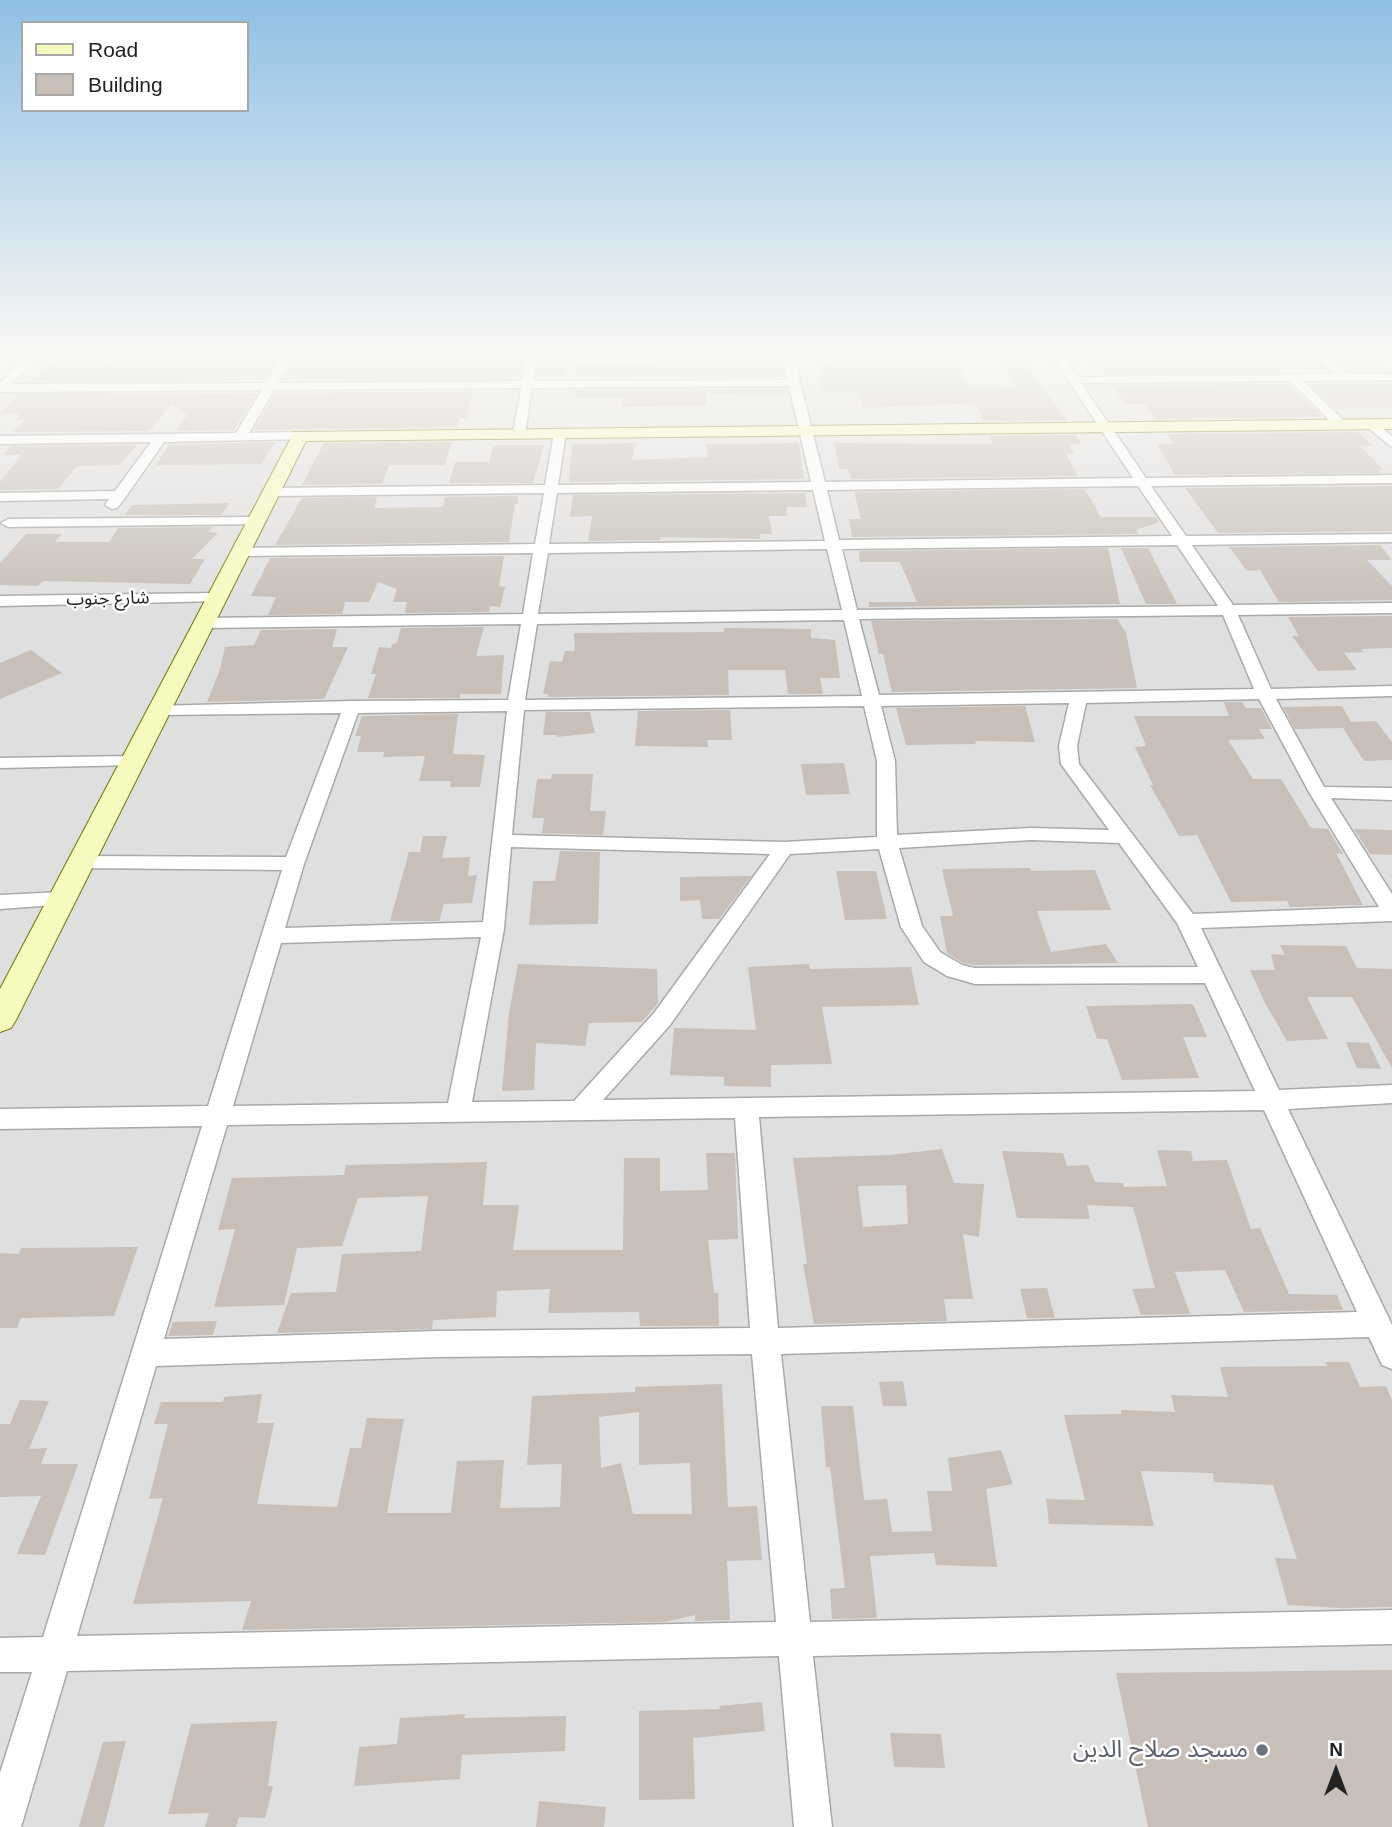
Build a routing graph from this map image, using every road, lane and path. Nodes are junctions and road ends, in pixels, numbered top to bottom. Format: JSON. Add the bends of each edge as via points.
{"nodes":[{"id":1,"x":59,"y":439,"type":"edge"},
{"id":2,"x":159,"y":439,"type":"edge"},
{"id":3,"x":298,"y":439,"type":"edge"},
{"id":4,"x":559,"y":439,"type":"edge"},
{"id":5,"x":806,"y":439,"type":"edge"},
{"id":6,"x":1112,"y":439,"type":"edge"},
{"id":7,"x":0,"y":440,"type":"edge"},
{"id":8,"x":1392,"y":479,"type":"edge"},
{"id":9,"x":1142,"y":482,"type":"junction"},
{"id":10,"x":818,"y":485,"type":"junction"},
{"id":11,"x":550,"y":488,"type":"junction"},
{"id":12,"x":271,"y":492,"type":"junction"},
{"id":13,"x":120,"y":495,"type":"junction"},
{"id":14,"x":32,"y":496,"type":"junction"},
{"id":15,"x":0,"y":497,"type":"edge"},
{"id":16,"x":101,"y":521,"type":"junction"},
{"id":17,"x":256,"y":521,"type":"junction"},
{"id":18,"x":4,"y":528,"type":"edge"},
{"id":19,"x":1392,"y":538,"type":"edge"},
{"id":20,"x":1183,"y":542,"type":"junction"},
{"id":21,"x":834,"y":544,"type":"junction"},
{"id":22,"x":542,"y":549,"type":"junction"},
{"id":23,"x":240,"y":552,"type":"junction"},
{"id":24,"x":216,"y":598,"type":"junction"},
{"id":25,"x":0,"y":601,"type":"edge"},
{"id":26,"x":1392,"y":608,"type":"edge"},
{"id":27,"x":1229,"y":611,"type":"junction"},
{"id":28,"x":851,"y":614,"type":"junction"},
{"id":29,"x":531,"y":618,"type":"junction"},
{"id":30,"x":204,"y":623,"type":"junction"},
{"id":31,"x":1392,"y":691,"type":"edge"},
{"id":32,"x":1265,"y":692,"type":"junction"},
{"id":33,"x":1079,"y":698,"type":"junction"},
{"id":34,"x":871,"y":701,"type":"junction"},
{"id":35,"x":516,"y":704,"type":"junction"},
{"id":36,"x":352,"y":706,"type":"junction"},
{"id":37,"x":159,"y":710,"type":"junction"},
{"id":38,"x":133,"y":761,"type":"junction"},
{"id":39,"x":0,"y":763,"type":"edge"},
{"id":40,"x":1318,"y":792,"type":"junction"},
{"id":41,"x":1392,"y":794,"type":"edge"},
{"id":42,"x":1125,"y":837,"type":"junction"},
{"id":43,"x":502,"y":841,"type":"junction"},
{"id":44,"x":887,"y":842,"type":"junction"},
{"id":45,"x":784,"y":848,"type":"junction"},
{"id":46,"x":81,"y":862,"type":"junction"},
{"id":47,"x":294,"y":864,"type":"junction"},
{"id":48,"x":62,"y":899,"type":"junction"},
{"id":49,"x":0,"y":902,"type":"edge"},
{"id":50,"x":1392,"y":913,"type":"edge"},
{"id":51,"x":1187,"y":921,"type":"junction"},
{"id":52,"x":493,"y":929,"type":"junction"},
{"id":53,"x":272,"y":936,"type":"junction"},
{"id":54,"x":1213,"y":975,"type":"junction"},
{"id":55,"x":0,"y":1020,"type":"edge"},
{"id":56,"x":1392,"y":1094,"type":"edge"},
{"id":57,"x":1273,"y":1100,"type":"junction"},
{"id":58,"x":746,"y":1106,"type":"junction"},
{"id":59,"x":581,"y":1109,"type":"junction"},
{"id":60,"x":458,"y":1112,"type":"junction"},
{"id":61,"x":220,"y":1115,"type":"junction"},
{"id":62,"x":0,"y":1119,"type":"edge"},
{"id":63,"x":1377,"y":1324,"type":"junction"},
{"id":64,"x":765,"y":1341,"type":"junction"},
{"id":65,"x":147,"y":1353,"type":"junction"},
{"id":66,"x":1392,"y":1356,"type":"edge"},
{"id":67,"x":1392,"y":1626,"type":"edge"},
{"id":68,"x":796,"y":1640,"type":"junction"},
{"id":69,"x":55,"y":1653,"type":"junction"},
{"id":70,"x":0,"y":1655,"type":"edge"},
{"id":71,"x":2,"y":1827,"type":"edge"},
{"id":72,"x":813,"y":1827,"type":"edge"}],
"edges":[{"from":1,"to":7,"type":"street"},
{"from":2,"to":13,"type":"street"},
{"from":3,"to":12,"type":"street"},
{"from":4,"to":11,"type":"street"},
{"from":5,"to":10,"type":"street"},
{"from":6,"to":9,"type":"street"},
{"from":8,"to":9,"type":"street"},
{"from":9,"to":10,"type":"street"},
{"from":9,"to":20,"type":"street"},
{"from":10,"to":11,"type":"street"},
{"from":10,"to":21,"type":"street"},
{"from":11,"to":12,"type":"street"},
{"from":11,"to":22,"type":"street"},
{"from":12,"to":17,"type":"street"},
{"from":13,"to":14,"type":"street"},
{"from":13,"to":16,"type":"street"},
{"from":14,"to":15,"type":"street"},
{"from":14,"to":18,"type":"street"},
{"from":16,"to":17,"type":"street"},
{"from":16,"to":18,"type":"street"},
{"from":17,"to":23,"type":"street"},
{"from":19,"to":20,"type":"street"},
{"from":20,"to":21,"type":"street"},
{"from":20,"to":27,"type":"street"},
{"from":21,"to":22,"type":"street"},
{"from":21,"to":28,"type":"street"},
{"from":22,"to":23,"type":"street"},
{"from":22,"to":29,"type":"street"},
{"from":23,"to":24,"type":"street"},
{"from":24,"to":25,"type":"street","name":"شارع جنوب"},
{"from":24,"to":30,"type":"street"},
{"from":26,"to":27,"type":"street"},
{"from":27,"to":28,"type":"street"},
{"from":27,"to":32,"type":"street"},
{"from":28,"to":29,"type":"street"},
{"from":28,"to":34,"type":"street"},
{"from":29,"to":30,"type":"street"},
{"from":29,"to":35,"type":"street"},
{"from":30,"to":37,"type":"street"},
{"from":31,"to":32,"type":"street"},
{"from":32,"to":33,"type":"street"},
{"from":32,"to":40,"type":"street"},
{"from":33,"to":34,"type":"street"},
{"from":33,"to":42,"type":"street","via":[[1068,746],[1070,764]]},
{"from":34,"to":35,"type":"street"},
{"from":34,"to":44,"type":"street","via":[[886,761]]},
{"from":35,"to":36,"type":"street"},
{"from":35,"to":43,"type":"street"},
{"from":36,"to":37,"type":"street"},
{"from":36,"to":47,"type":"street"},
{"from":37,"to":38,"type":"street"},
{"from":38,"to":39,"type":"street"},
{"from":38,"to":46,"type":"street"},
{"from":40,"to":41,"type":"street"},
{"from":40,"to":50,"type":"street"},
{"from":42,"to":44,"type":"street","via":[[1031,834]]},
{"from":42,"to":51,"type":"street"},
{"from":43,"to":45,"type":"street"},
{"from":43,"to":52,"type":"street"},
{"from":44,"to":45,"type":"street"},
{"from":44,"to":54,"type":"street","via":[[912,927],[932,957],[955,971],[990,977]]},
{"from":45,"to":59,"type":"street","via":[[662,1019]]},
{"from":46,"to":47,"type":"street"},
{"from":46,"to":48,"type":"street"},
{"from":47,"to":53,"type":"street"},
{"from":48,"to":49,"type":"street"},
{"from":48,"to":55,"type":"street"},
{"from":50,"to":51,"type":"street"},
{"from":51,"to":54,"type":"street"},
{"from":52,"to":53,"type":"street"},
{"from":52,"to":60,"type":"street"},
{"from":53,"to":61,"type":"street"},
{"from":54,"to":57,"type":"street"},
{"from":56,"to":57,"type":"street"},
{"from":57,"to":58,"type":"street"},
{"from":57,"to":63,"type":"street"},
{"from":58,"to":59,"type":"street"},
{"from":58,"to":64,"type":"street"},
{"from":59,"to":60,"type":"street"},
{"from":60,"to":61,"type":"street"},
{"from":61,"to":62,"type":"street"},
{"from":61,"to":65,"type":"street"},
{"from":63,"to":64,"type":"street"},
{"from":63,"to":66,"type":"street"},
{"from":64,"to":65,"type":"street"},
{"from":64,"to":68,"type":"street"},
{"from":65,"to":69,"type":"street"},
{"from":67,"to":68,"type":"street"},
{"from":68,"to":69,"type":"street"},
{"from":68,"to":72,"type":"street"},
{"from":69,"to":70,"type":"street"},
{"from":69,"to":71,"type":"street"}]}
